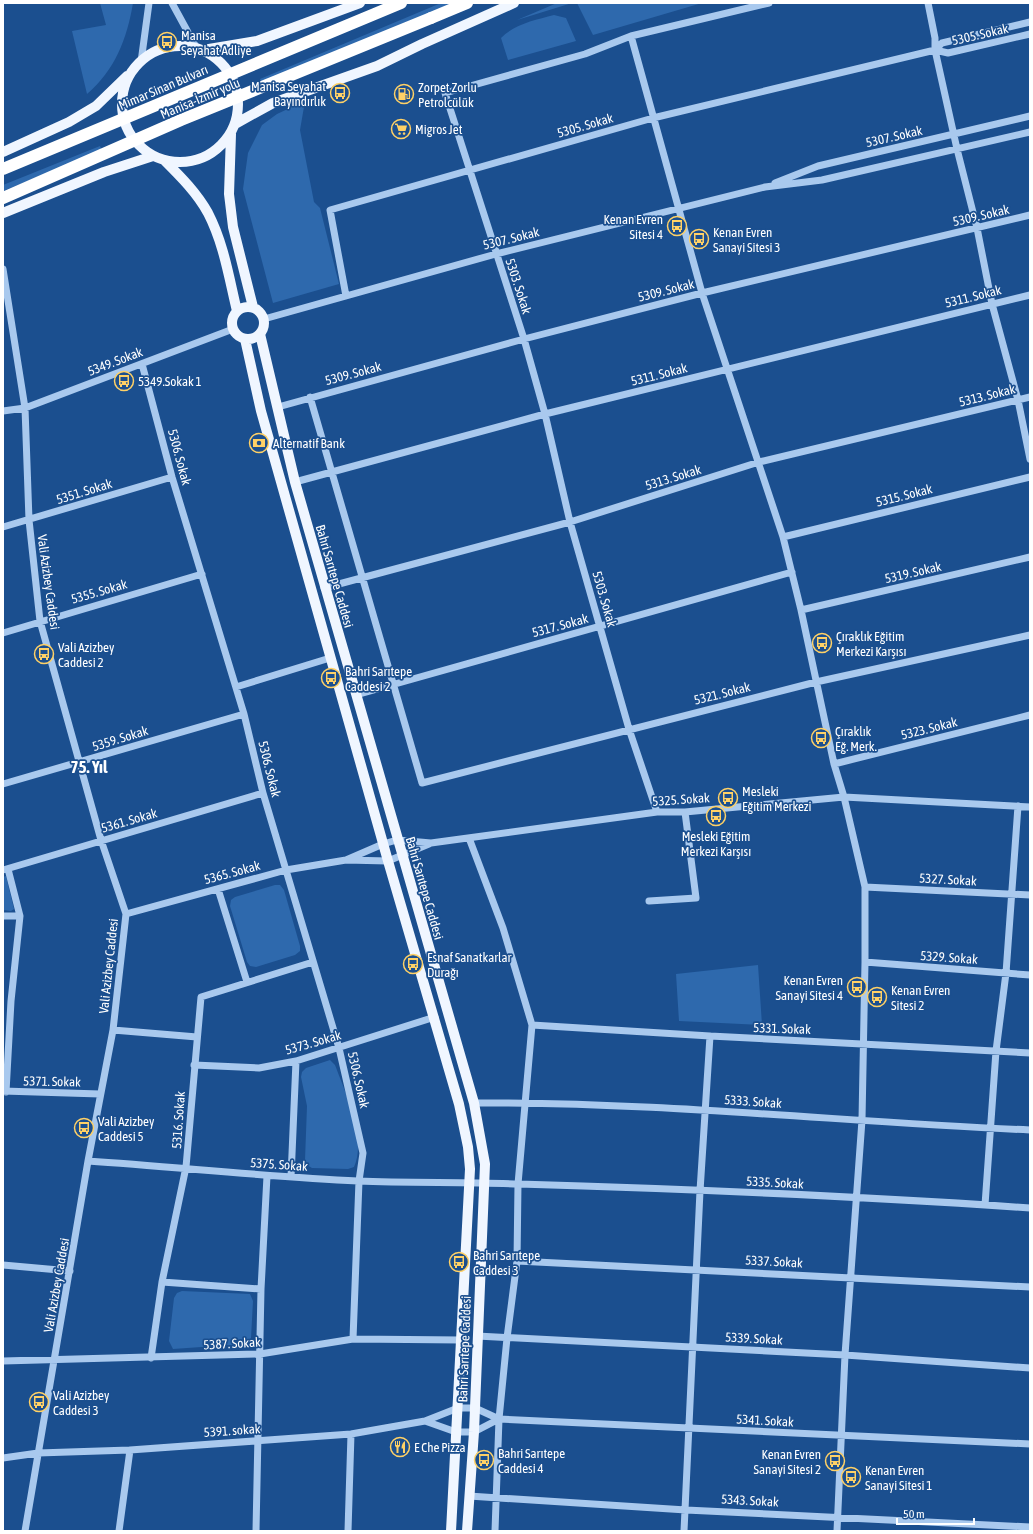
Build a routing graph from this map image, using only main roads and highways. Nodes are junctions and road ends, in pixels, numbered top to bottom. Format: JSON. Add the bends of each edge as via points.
{"nodes":[{"id":1,"x":360,"y":3,"type":"edge"},
{"id":2,"x":401,"y":3,"type":"edge"},
{"id":3,"x":467,"y":3,"type":"edge"},
{"id":4,"x":514,"y":3,"type":"edge"},
{"id":5,"x":199,"y":49,"type":"junction"},
{"id":6,"x":132,"y":72,"type":"junction"},
{"id":7,"x":235,"y":124,"type":"junction"},
{"id":8,"x":231,"y":134,"type":"junction"},
{"id":9,"x":3,"y":152,"type":"edge"},
{"id":10,"x":154,"y":156,"type":"junction"},
{"id":11,"x":165,"y":161,"type":"junction"},
{"id":12,"x":3,"y":169,"type":"edge"},
{"id":13,"x":3,"y":198,"type":"edge"},
{"id":14,"x":3,"y":213,"type":"edge"},
{"id":15,"x":253,"y":307,"type":"junction"},
{"id":16,"x":237,"y":311,"type":"junction"},
{"id":17,"x":260,"y":334,"type":"junction"},
{"id":18,"x":245,"y":339,"type":"junction"},
{"id":19,"x":451,"y":1531,"type":"edge"},
{"id":20,"x":466,"y":1531,"type":"edge"}],
"edges":[{"from":1,"to":5,"type":"main road","via":[[257,41]]},
{"from":2,"to":12,"type":"highway","name":"Mimar Sinan Bulvarı","bridge":true},
{"from":3,"to":13,"type":"highway","name":"Manisa-İzmir yolu","bridge":true,"via":[[181,120]]},
{"from":4,"to":7,"type":"main road","via":[[377,66],[273,103]]},
{"from":5,"to":6,"type":"main road","via":[[174,46],[159,50],[140,62]]},
{"from":5,"to":7,"type":"main road","via":[[219,61],[230,73],[237,88],[239,104]]},
{"from":6,"to":9,"type":"main road","via":[[96,106],[69,122]]},
{"from":6,"to":10,"type":"main road","via":[[124,89],[122,107],[125,125],[134,141]]},
{"from":7,"to":8,"type":"main road"},
{"from":8,"to":11,"type":"main road","via":[[213,153],[202,158],[190,162]]},
{"from":8,"to":15,"type":"main road","via":[[229,194],[232,220]]},
{"from":10,"to":11,"type":"main road"},
{"from":10,"to":14,"type":"main road","via":[[104,172]]},
{"from":11,"to":16,"type":"main road","via":[[196,194],[208,213],[223,252]]},
{"from":15,"to":16,"type":"main road"},
{"from":15,"to":17,"type":"main road","name":"Bahri Sarıtepe Caddesi","via":[[264,319],[265,324]]},
{"from":16,"to":18,"type":"main road","via":[[233,329]]},
{"from":17,"to":18,"type":"main road"},
{"from":17,"to":20,"type":"main road","name":"Bahri Sarıtepe Caddesi","via":[[295,482],[324,588],[474,1103],[484,1159],[474,1432]]},
{"from":18,"to":19,"type":"main road","name":"Bahri Sarıtepe Caddesi","via":[[261,411],[383,844],[435,1017],[468,1147],[469,1183]]}]}
